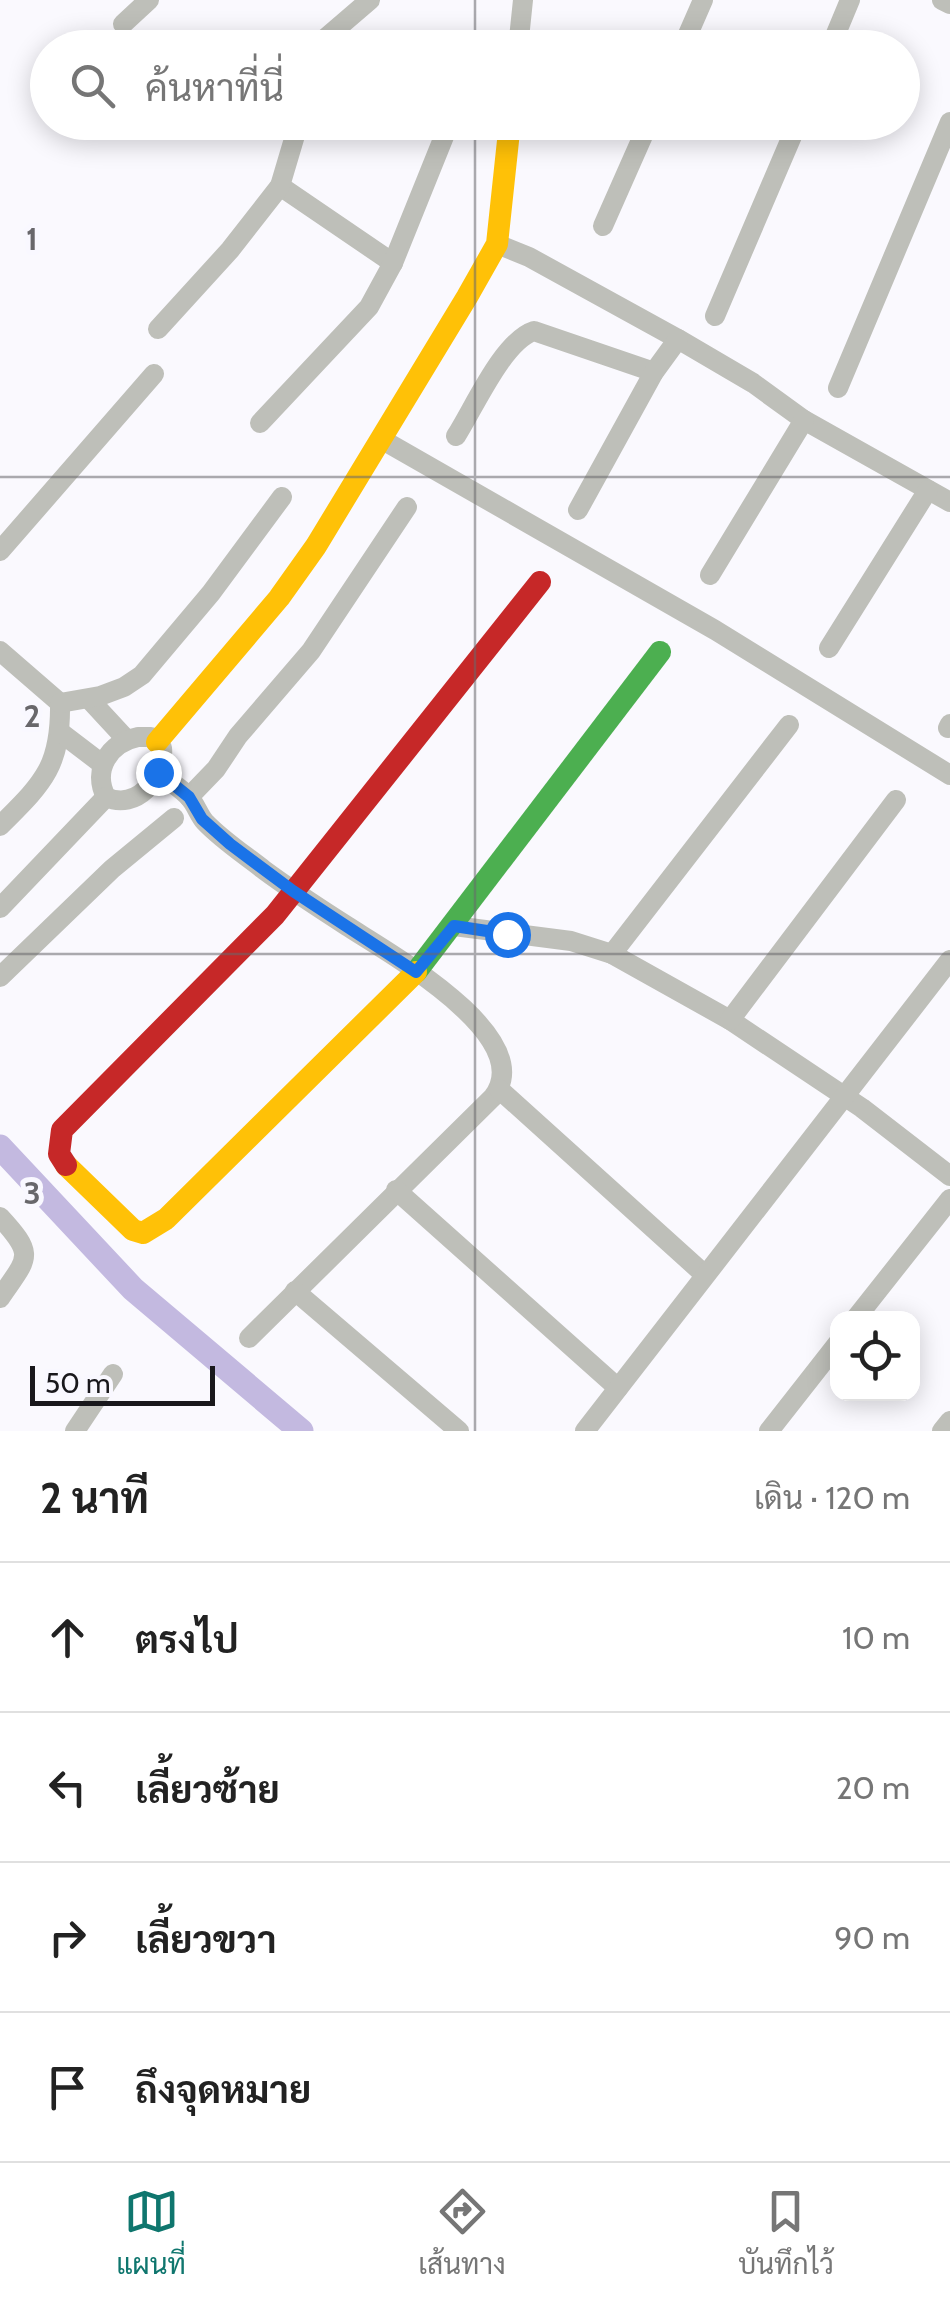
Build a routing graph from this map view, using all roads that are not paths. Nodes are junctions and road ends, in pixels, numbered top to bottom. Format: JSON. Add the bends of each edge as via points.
{"nodes":[{"id":1,"x":149,"y":0,"type":"edge"},
{"id":2,"x":370,"y":0,"type":"edge"},
{"id":3,"x":523,"y":0,"type":"edge"},
{"id":4,"x":703,"y":0,"type":"edge"},
{"id":5,"x":850,"y":0,"type":"edge"},
{"id":6,"x":942,"y":0,"type":"edge"},
{"id":7,"x":950,"y":4,"type":"edge"},
{"id":8,"x":123,"y":24,"type":"dead end"},
{"id":9,"x":335,"y":30,"type":"edge"},
{"id":10,"x":520,"y":30,"type":"edge"},
{"id":11,"x":690,"y":30,"type":"edge"},
{"id":12,"x":838,"y":30,"type":"edge"},
{"id":13,"x":950,"y":122,"type":"edge"},
{"id":14,"x":294,"y":140,"type":"edge"},
{"id":15,"x":443,"y":140,"type":"edge"},
{"id":16,"x":508,"y":140,"type":"edge"},
{"id":17,"x":641,"y":140,"type":"edge"},
{"id":18,"x":790,"y":140,"type":"edge"},
{"id":19,"x":280,"y":186,"type":"junction"},
{"id":20,"x":604,"y":226,"type":"dead end"},
{"id":21,"x":498,"y":244,"type":"junction"},
{"id":22,"x":393,"y":263,"type":"junction"},
{"id":23,"x":715,"y":316,"type":"dead end"},
{"id":24,"x":158,"y":329,"type":"dead end"},
{"id":25,"x":678,"y":339,"type":"junction"},
{"id":26,"x":654,"y":372,"type":"junction"},
{"id":27,"x":154,"y":374,"type":"dead end"},
{"id":28,"x":838,"y":388,"type":"dead end"},
{"id":29,"x":804,"y":420,"type":"junction"},
{"id":30,"x":260,"y":422,"type":"dead end"},
{"id":31,"x":456,"y":436,"type":"dead end"},
{"id":32,"x":381,"y":438,"type":"junction"},
{"id":33,"x":928,"y":490,"type":"junction"},
{"id":34,"x":282,"y":498,"type":"dead end"},
{"id":35,"x":950,"y":502,"type":"edge"},
{"id":36,"x":407,"y":508,"type":"dead end"},
{"id":37,"x":578,"y":510,"type":"dead end"},
{"id":38,"x":0,"y":552,"type":"edge"},
{"id":39,"x":710,"y":575,"type":"dead end"},
{"id":40,"x":540,"y":582,"type":"dead end"},
{"id":41,"x":829,"y":648,"type":"dead end"},
{"id":42,"x":0,"y":652,"type":"edge"},
{"id":43,"x":660,"y":652,"type":"dead end"},
{"id":44,"x":89,"y":698,"type":"junction"},
{"id":45,"x":60,"y":703,"type":"junction"},
{"id":46,"x":789,"y":725,"type":"dead end"},
{"id":47,"x":60,"y":732,"type":"junction"},
{"id":48,"x":126,"y":739,"type":"junction"},
{"id":49,"x":157,"y":742,"type":"junction"},
{"id":50,"x":102,"y":764,"type":"junction"},
{"id":51,"x":158,"y":772,"type":"junction"},
{"id":52,"x":950,"y":775,"type":"edge"},
{"id":53,"x":144,"y":792,"type":"junction"},
{"id":54,"x":106,"y":797,"type":"junction"},
{"id":55,"x":189,"y":797,"type":"junction"},
{"id":56,"x":896,"y":800,"type":"dead end"},
{"id":57,"x":174,"y":818,"type":"junction"},
{"id":58,"x":202,"y":819,"type":"junction"},
{"id":59,"x":0,"y":826,"type":"edge"},
{"id":60,"x":293,"y":891,"type":"junction"},
{"id":61,"x":0,"y":908,"type":"edge"},
{"id":62,"x":454,"y":926,"type":"junction"},
{"id":63,"x":612,"y":954,"type":"junction"},
{"id":64,"x":950,"y":960,"type":"edge"},
{"id":65,"x":416,"y":972,"type":"junction"},
{"id":66,"x":0,"y":976,"type":"edge"},
{"id":67,"x":730,"y":1020,"type":"junction"},
{"id":68,"x":499,"y":1089,"type":"junction"},
{"id":69,"x":846,"y":1096,"type":"junction"},
{"id":70,"x":950,"y":1176,"type":"edge"},
{"id":71,"x":396,"y":1190,"type":"junction"},
{"id":72,"x":950,"y":1199,"type":"edge"},
{"id":73,"x":3,"y":1226,"type":"edge"},
{"id":74,"x":704,"y":1275,"type":"junction"},
{"id":75,"x":295,"y":1291,"type":"junction"},
{"id":76,"x":0,"y":1298,"type":"edge"},
{"id":77,"x":862,"y":1311,"type":"edge"},
{"id":78,"x":249,"y":1338,"type":"dead end"},
{"id":79,"x":830,"y":1353,"type":"edge"},
{"id":80,"x":113,"y":1374,"type":"dead end"},
{"id":81,"x":618,"y":1388,"type":"junction"},
{"id":82,"x":950,"y":1421,"type":"edge"},
{"id":83,"x":75,"y":1431,"type":"edge"},
{"id":84,"x":460,"y":1431,"type":"edge"},
{"id":85,"x":584,"y":1431,"type":"edge"},
{"id":86,"x":769,"y":1431,"type":"edge"},
{"id":87,"x":942,"y":1431,"type":"edge"}],
"edges":[{"from":1,"to":8,"type":"street"},
{"from":2,"to":9,"type":"street"},
{"from":3,"to":10,"type":"street"},
{"from":4,"to":11,"type":"street"},
{"from":5,"to":12,"type":"street"},
{"from":6,"to":7,"type":"street"},
{"from":13,"to":28,"type":"street"},
{"from":14,"to":19,"type":"street"},
{"from":15,"to":22,"type":"street"},
{"from":16,"to":21,"type":"street"},
{"from":17,"to":20,"type":"street"},
{"from":18,"to":23,"type":"street"},
{"from":19,"to":22,"type":"street"},
{"from":19,"to":24,"type":"street"},
{"from":21,"to":25,"type":"street"},
{"from":21,"to":32,"type":"street"},
{"from":22,"to":30,"type":"street","via":[[369,307]]},
{"from":25,"to":26,"type":"street"},
{"from":25,"to":29,"type":"street"},
{"from":26,"to":31,"type":"street","via":[[534,332],[523,335]]},
{"from":26,"to":37,"type":"street"},
{"from":27,"to":38,"type":"street"},
{"from":29,"to":33,"type":"street"},
{"from":29,"to":39,"type":"street"},
{"from":32,"to":49,"type":"street","via":[[279,598]]},
{"from":32,"to":52,"type":"street","via":[[715,630]]},
{"from":33,"to":35,"type":"street"},
{"from":33,"to":41,"type":"street"},
{"from":34,"to":44,"type":"street","via":[[142,675]]},
{"from":36,"to":55,"type":"street","via":[[310,651]]},
{"from":40,"to":60,"type":"street"},
{"from":42,"to":45,"type":"street"},
{"from":43,"to":62,"type":"street"},
{"from":44,"to":45,"type":"street"},
{"from":44,"to":48,"type":"street"},
{"from":45,"to":47,"type":"street"},
{"from":46,"to":63,"type":"street"},
{"from":47,"to":50,"type":"street"},
{"from":47,"to":59,"type":"street","via":[[48,775]]},
{"from":48,"to":49,"type":"street"},
{"from":48,"to":50,"type":"street"},
{"from":49,"to":51,"type":"street","via":[[163,758]]},
{"from":50,"to":54,"type":"street","via":[[98,776]]},
{"from":51,"to":53,"type":"street"},
{"from":51,"to":55,"type":"street"},
{"from":53,"to":54,"type":"street","via":[[117,802]]},
{"from":53,"to":57,"type":"street"},
{"from":54,"to":61,"type":"street"},
{"from":55,"to":58,"type":"street"},
{"from":56,"to":67,"type":"street"},
{"from":57,"to":58,"type":"street"},
{"from":57,"to":66,"type":"street"},
{"from":58,"to":60,"type":"street"},
{"from":60,"to":65,"type":"street"},
{"from":60,"to":65,"type":"street","via":[[62,1130],[63,1163],[133,1230],[144,1233],[166,1219]]},
{"from":62,"to":63,"type":"street","via":[[571,941]]},
{"from":62,"to":65,"type":"street"},
{"from":63,"to":67,"type":"street"},
{"from":64,"to":69,"type":"street"},
{"from":65,"to":68,"type":"street","via":[[485,1031],[499,1055]]},
{"from":67,"to":69,"type":"street"},
{"from":68,"to":71,"type":"street"},
{"from":68,"to":74,"type":"street"},
{"from":69,"to":70,"type":"street"},
{"from":69,"to":74,"type":"street"},
{"from":71,"to":75,"type":"street"},
{"from":71,"to":81,"type":"street"},
{"from":72,"to":77,"type":"street"},
{"from":73,"to":76,"type":"street","via":[[25,1253]]},
{"from":74,"to":81,"type":"street"},
{"from":75,"to":78,"type":"street"},
{"from":75,"to":84,"type":"street"},
{"from":79,"to":86,"type":"street"},
{"from":80,"to":83,"type":"street"},
{"from":81,"to":85,"type":"street"},
{"from":82,"to":87,"type":"street"}]}
